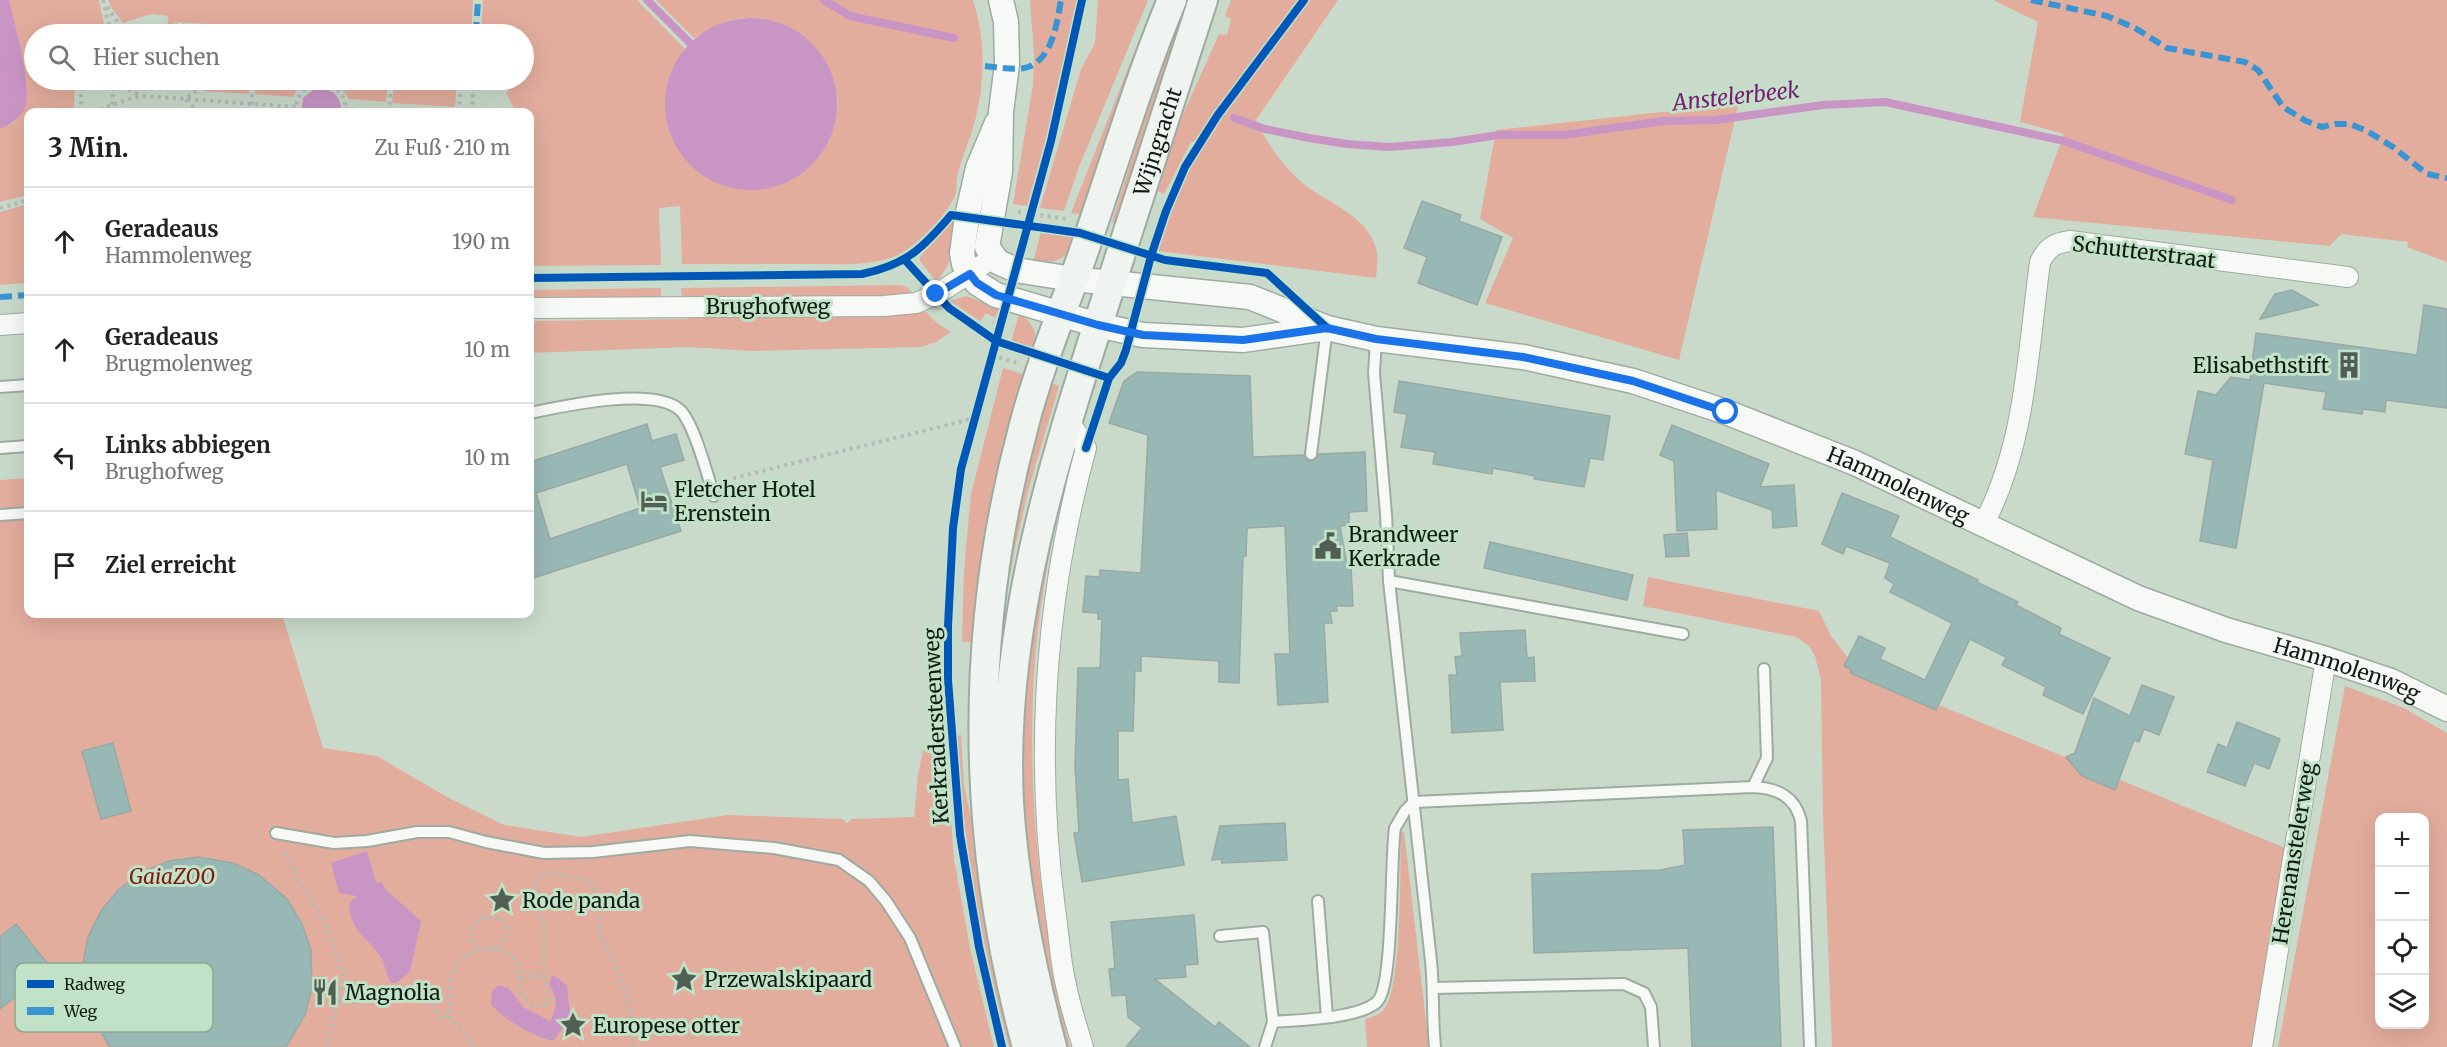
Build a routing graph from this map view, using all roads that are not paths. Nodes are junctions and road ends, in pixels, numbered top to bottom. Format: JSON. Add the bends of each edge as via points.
{"nodes":[{"id":1,"x":1001,"y":0,"type":"edge"},
{"id":2,"x":1172,"y":0,"type":"edge"},
{"id":3,"x":1203,"y":0,"type":"edge"},
{"id":4,"x":1002,"y":112,"type":"junction"},
{"id":5,"x":993,"y":258,"type":"junction"},
{"id":6,"x":970,"y":274,"type":"junction"},
{"id":7,"x":2348,"y":277,"type":"dead end"},
{"id":8,"x":1073,"y":279,"type":"junction"},
{"id":9,"x":1112,"y":284,"type":"junction"},
{"id":10,"x":534,"y":308,"type":"edge"},
{"id":11,"x":1060,"y":314,"type":"junction"},
{"id":12,"x":24,"y":323,"type":"edge"},
{"id":13,"x":0,"y":325,"type":"edge"},
{"id":14,"x":1098,"y":325,"type":"junction"},
{"id":15,"x":1327,"y":328,"type":"junction"},
{"id":16,"x":1376,"y":339,"type":"junction"},
{"id":17,"x":24,"y":385,"type":"edge"},
{"id":18,"x":0,"y":387,"type":"edge"},
{"id":19,"x":534,"y":412,"type":"edge"},
{"id":20,"x":1068,"y":419,"type":"junction"},
{"id":21,"x":24,"y":446,"type":"edge"},
{"id":22,"x":0,"y":448,"type":"edge"},
{"id":23,"x":1311,"y":454,"type":"dead end"},
{"id":24,"x":714,"y":496,"type":"dead end"},
{"id":25,"x":24,"y":513,"type":"edge"},
{"id":26,"x":0,"y":515,"type":"edge"},
{"id":27,"x":1983,"y":525,"type":"junction"},
{"id":28,"x":1389,"y":581,"type":"junction"},
{"id":29,"x":1683,"y":634,"type":"dead end"},
{"id":30,"x":2326,"y":659,"type":"junction"},
{"id":31,"x":1764,"y":669,"type":"dead end"},
{"id":32,"x":2447,"y":709,"type":"edge"},
{"id":33,"x":1753,"y":787,"type":"junction"},
{"id":34,"x":1414,"y":802,"type":"junction"},
{"id":35,"x":276,"y":833,"type":"road end"},
{"id":36,"x":1318,"y":900,"type":"dead end"},
{"id":37,"x":1220,"y":936,"type":"dead end"},
{"id":38,"x":1433,"y":988,"type":"junction"},
{"id":39,"x":1327,"y":1017,"type":"junction"},
{"id":40,"x":1273,"y":1022,"type":"junction"},
{"id":41,"x":955,"y":1047,"type":"edge"},
{"id":42,"x":1028,"y":1047,"type":"edge"},
{"id":43,"x":1052,"y":1047,"type":"edge"},
{"id":44,"x":1083,"y":1047,"type":"edge"},
{"id":45,"x":1265,"y":1047,"type":"edge"},
{"id":46,"x":1435,"y":1047,"type":"edge"},
{"id":47,"x":1654,"y":1047,"type":"edge"},
{"id":48,"x":1810,"y":1047,"type":"edge"},
{"id":49,"x":2262,"y":1047,"type":"edge"}],
"edges":[{"from":1,"to":4,"type":"street","via":[[1008,47]]},
{"from":2,"to":8,"type":"main road","name":"Wijngracht"},
{"from":3,"to":9,"type":"main road","name":"Wijngracht"},
{"from":4,"to":5,"type":"street","via":[[1000,172],[987,247]]},
{"from":4,"to":6,"type":"street","via":[[978,168],[967,217],[962,253]]},
{"from":5,"to":6,"type":"street","name":"Brughofweg"},
{"from":5,"to":8,"type":"street","name":"Hammolenweg","via":[[1016,270]]},
{"from":6,"to":10,"type":"street","name":"Brughofweg","via":[[915,303],[884,306]]},
{"from":6,"to":11,"type":"street","name":"Hammolenweg","via":[[986,289],[1008,299]]},
{"from":7,"to":27,"type":"street","name":"Schutterstraat","via":[[2088,243],[2056,243],[2045,251],[2040,262],[2018,426],[2009,466]]},
{"from":8,"to":9,"type":"street","name":"Hammolenweg"},
{"from":8,"to":11,"type":"main road"},
{"from":9,"to":14,"type":"main road"},
{"from":9,"to":15,"type":"street","name":"Hammolenweg","via":[[1250,297]]},
{"from":11,"to":14,"type":"street","name":"Hammolenweg"},
{"from":11,"to":42,"type":"main road","via":[[1043,358],[1006,496],[992,573],[985,649],[983,770],[989,845],[999,921]]},
{"from":12,"to":13,"type":"street"},
{"from":14,"to":15,"type":"street","name":"Hammolenweg","via":[[1143,335],[1243,340]]},
{"from":14,"to":20,"type":"main road"},
{"from":15,"to":16,"type":"street","name":"Hammolenweg"},
{"from":15,"to":23,"type":"lane"},
{"from":16,"to":27,"type":"street","name":"Hammolenweg","via":[[1523,357],[1633,381],[1726,412],[1856,463]]},
{"from":16,"to":28,"type":"lane","via":[[1374,373]]},
{"from":17,"to":18,"type":"lane"},
{"from":19,"to":24,"type":"lane","via":[[628,398],[661,402],[680,410],[693,434]]},
{"from":20,"to":43,"type":"main road","via":[[1025,588],[1014,665],[1009,747],[1009,800],[1018,888]]},
{"from":20,"to":44,"type":"street","via":[[1086,448],[1068,516],[1053,606],[1044,753],[1045,804],[1065,984]]},
{"from":21,"to":22,"type":"lane"},
{"from":25,"to":26,"type":"lane"},
{"from":27,"to":30,"type":"street","name":"Hammolenweg","via":[[2138,598],[2226,630]]},
{"from":28,"to":29,"type":"lane"},
{"from":28,"to":34,"type":"lane"},
{"from":30,"to":32,"type":"street","name":"Hammolenweg","via":[[2391,681]]},
{"from":30,"to":49,"type":"street","name":"Herenanstelerweg"},
{"from":31,"to":33,"type":"lane","via":[[1767,758]]},
{"from":33,"to":34,"type":"lane"},
{"from":33,"to":48,"type":"lane","via":[[1767,788],[1789,798],[1801,821]]},
{"from":34,"to":38,"type":"lane"},
{"from":34,"to":39,"type":"lane","via":[[1395,828],[1389,949],[1382,995],[1369,1007]]},
{"from":35,"to":41,"type":"lane","via":[[334,843],[417,831],[449,832],[544,854],[690,841],[774,848],[839,860],[868,881],[910,938]]},
{"from":36,"to":39,"type":"lane"},
{"from":37,"to":40,"type":"lane","via":[[1263,932]]},
{"from":38,"to":46,"type":"lane"},
{"from":38,"to":47,"type":"lane","via":[[1624,984],[1644,993],[1652,1016]]},
{"from":39,"to":40,"type":"lane"},
{"from":40,"to":45,"type":"lane"}]}
